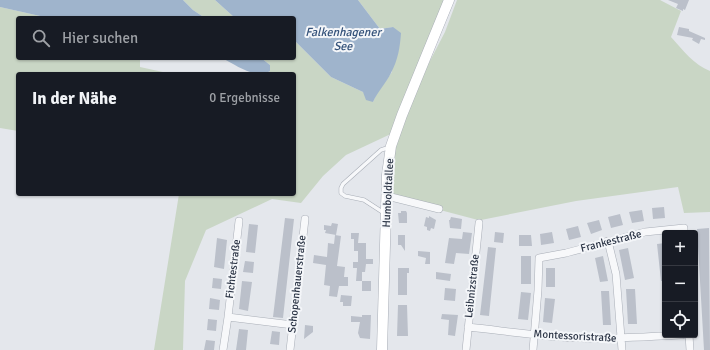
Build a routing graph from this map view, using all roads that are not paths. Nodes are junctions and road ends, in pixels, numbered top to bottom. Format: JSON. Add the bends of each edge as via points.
{"nodes":[{"id":1,"x":450,"y":0,"type":"edge"},
{"id":2,"x":391,"y":146,"type":"junction"},
{"id":3,"x":387,"y":196,"type":"junction"},
{"id":4,"x":439,"y":209,"type":"dead end"},
{"id":5,"x":386,"y":214,"type":"junction"},
{"id":6,"x":305,"y":219,"type":"dead end"},
{"id":7,"x":239,"y":221,"type":"dead end"},
{"id":8,"x":479,"y":223,"type":"dead end"},
{"id":9,"x":662,"y":232,"type":"edge"},
{"id":10,"x":608,"y":241,"type":"junction"},
{"id":11,"x":228,"y":317,"type":"junction"},
{"id":12,"x":293,"y":325,"type":"junction"},
{"id":13,"x":468,"y":327,"type":"junction"},
{"id":14,"x":534,"y":335,"type":"junction"},
{"id":15,"x":662,"y":336,"type":"edge"},
{"id":16,"x":621,"y":338,"type":"junction"},
{"id":17,"x":689,"y":338,"type":"edge"},
{"id":18,"x":223,"y":350,"type":"edge"},
{"id":19,"x":290,"y":350,"type":"edge"},
{"id":20,"x":382,"y":350,"type":"edge"},
{"id":21,"x":466,"y":350,"type":"edge"},
{"id":22,"x":533,"y":350,"type":"edge"},
{"id":23,"x":622,"y":350,"type":"edge"},
{"id":24,"x":690,"y":350,"type":"edge"}],
"edges":[{"from":1,"to":2,"type":"street","name":"Humboldtallee"},
{"from":2,"to":3,"type":"street","name":"Humboldtallee"},
{"from":2,"to":5,"type":"lane","via":[[381,150],[341,188],[341,193],[345,196],[364,200]]},
{"from":3,"to":4,"type":"street"},
{"from":3,"to":5,"type":"street","name":"Humboldtallee"},
{"from":5,"to":20,"type":"street","name":"Humboldtallee"},
{"from":6,"to":12,"type":"street","name":"Schopenhauerstraße"},
{"from":7,"to":11,"type":"street","name":"Fichtestraße"},
{"from":8,"to":13,"type":"street","name":"Leibnizstraße"},
{"from":9,"to":10,"type":"street","name":"Frankestraße","via":[[645,232]]},
{"from":10,"to":14,"type":"street","name":"Frankestraße","via":[[539,258]]},
{"from":10,"to":16,"type":"street","via":[[617,280]]},
{"from":11,"to":12,"type":"street"},
{"from":11,"to":18,"type":"street","name":"Fichtestraße"},
{"from":12,"to":19,"type":"street","name":"Schopenhauerstraße"},
{"from":13,"to":14,"type":"street","name":"Montessoristraße"},
{"from":13,"to":21,"type":"street","name":"Leibnizstraße"},
{"from":14,"to":16,"type":"street","name":"Montessoristraße"},
{"from":14,"to":22,"type":"street"},
{"from":15,"to":16,"type":"street","name":"Montessoristraße"},
{"from":16,"to":23,"type":"street"},
{"from":17,"to":24,"type":"street"}]}
